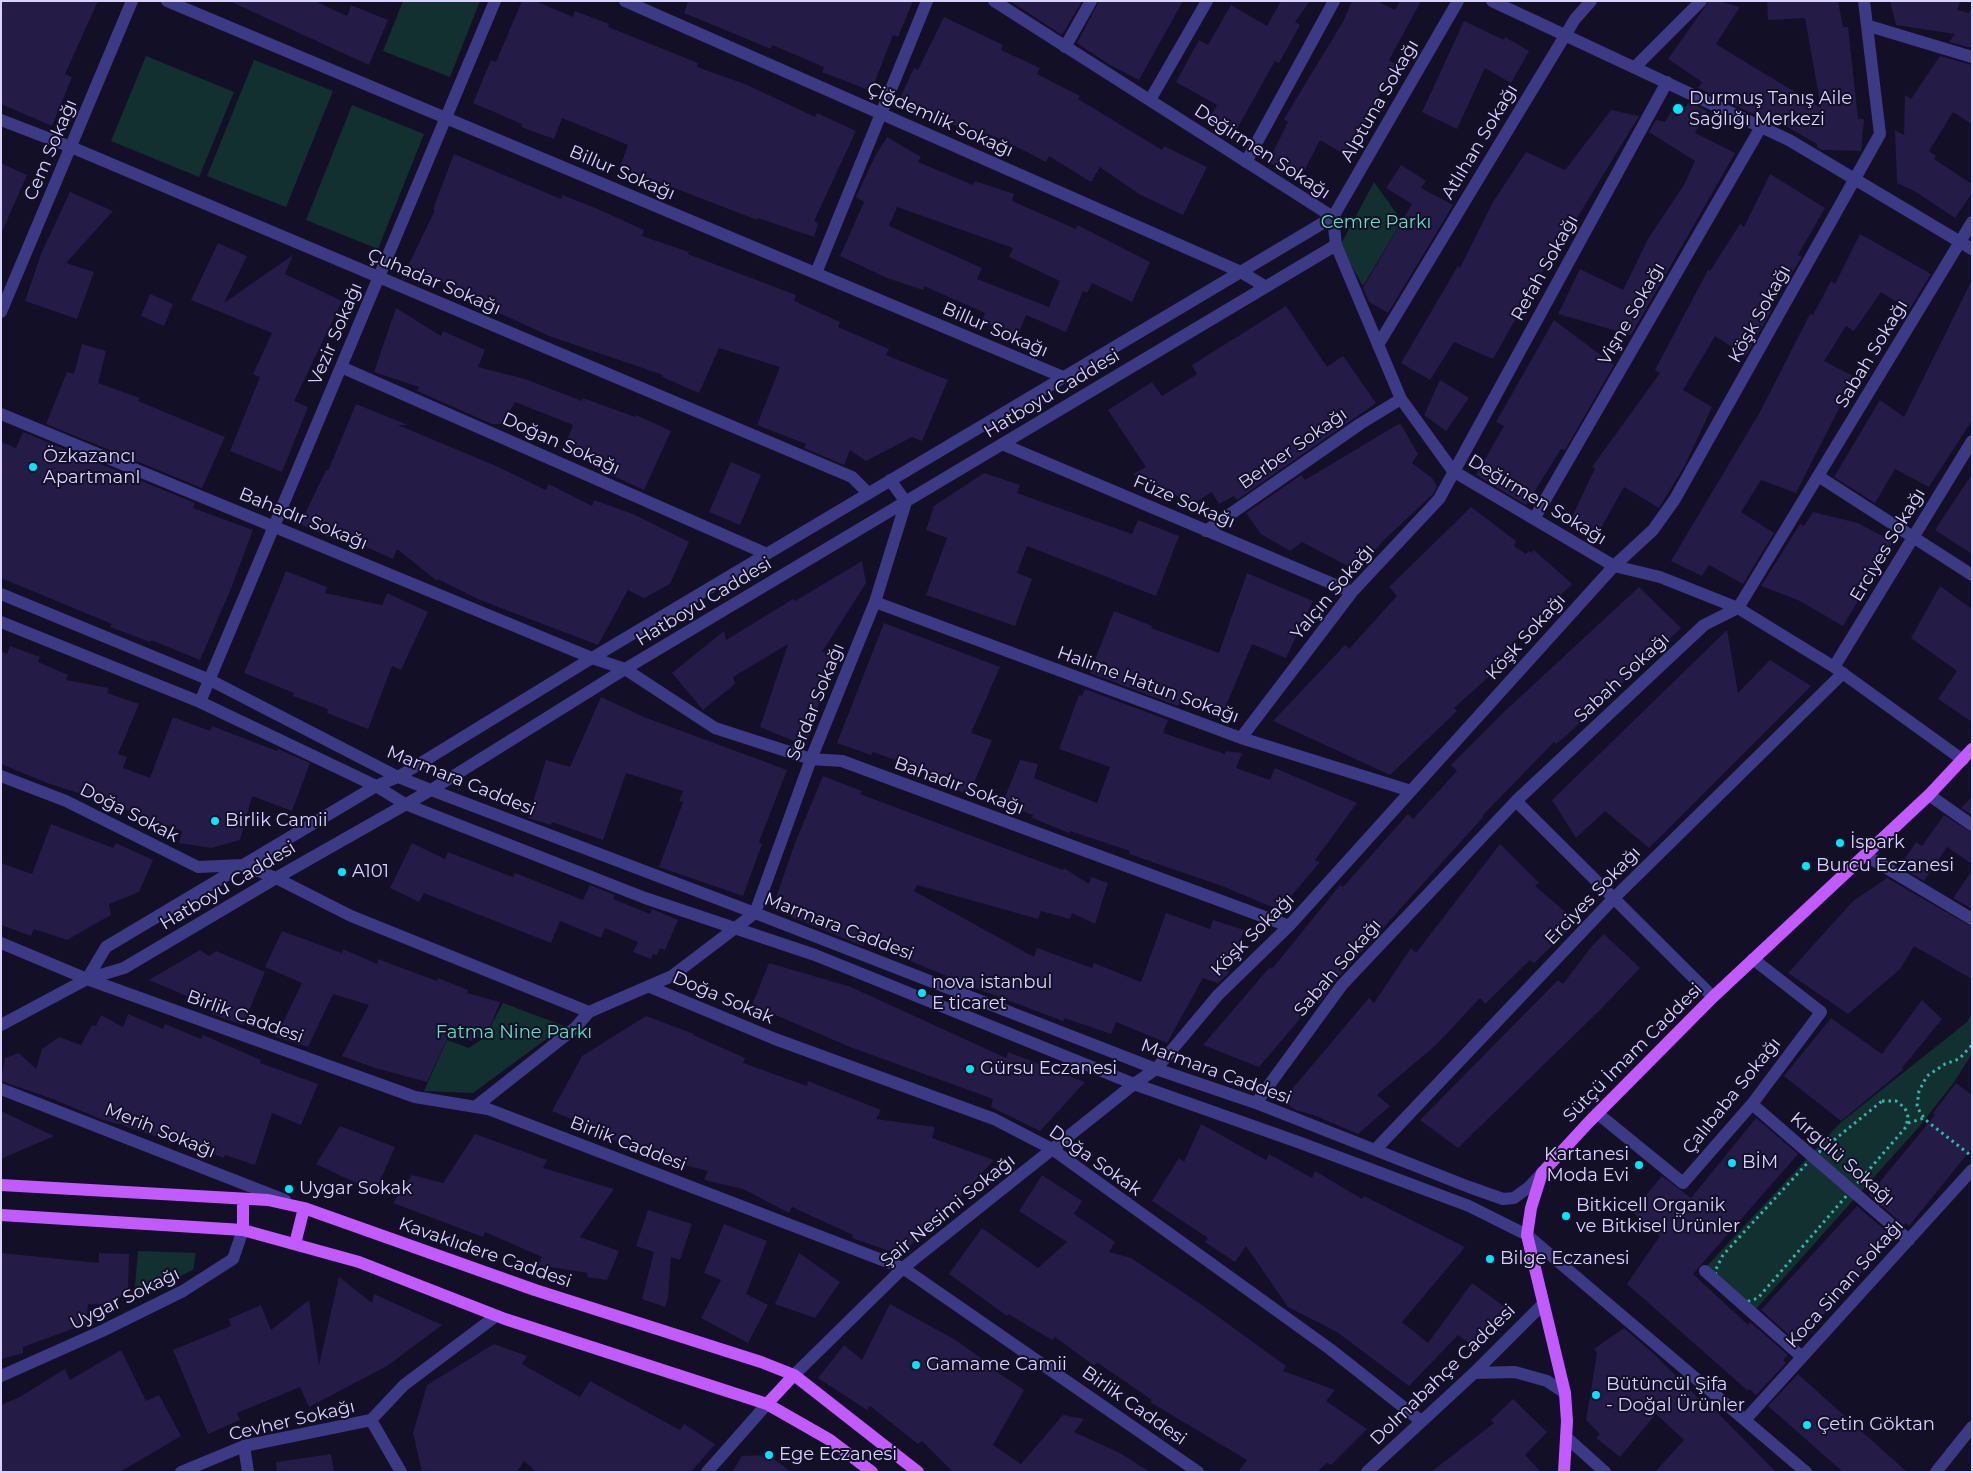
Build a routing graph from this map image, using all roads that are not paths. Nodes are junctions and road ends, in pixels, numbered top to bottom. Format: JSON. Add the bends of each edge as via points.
{"nodes":[{"id":1,"x":132,"y":1,"type":"edge"},
{"id":2,"x":167,"y":1,"type":"edge"},
{"id":3,"x":495,"y":1,"type":"edge"},
{"id":4,"x":625,"y":1,"type":"edge"},
{"id":5,"x":927,"y":1,"type":"edge"},
{"id":6,"x":994,"y":1,"type":"edge"},
{"id":7,"x":1091,"y":1,"type":"edge"},
{"id":8,"x":1207,"y":1,"type":"edge"},
{"id":9,"x":1334,"y":1,"type":"edge"},
{"id":10,"x":1458,"y":1,"type":"edge"},
{"id":11,"x":1492,"y":1,"type":"edge"},
{"id":12,"x":1591,"y":1,"type":"edge"},
{"id":13,"x":1700,"y":1,"type":"edge"},
{"id":14,"x":1864,"y":1,"type":"edge"},
{"id":15,"x":1868,"y":26,"type":"junction"},
{"id":16,"x":1566,"y":35,"type":"junction"},
{"id":17,"x":1065,"y":47,"type":"junction"},
{"id":18,"x":1972,"y":57,"type":"edge"},
{"id":19,"x":1634,"y":67,"type":"junction"},
{"id":20,"x":1667,"y":82,"type":"junction"},
{"id":21,"x":1150,"y":100,"type":"junction"},
{"id":22,"x":881,"y":113,"type":"junction"},
{"id":23,"x":446,"y":118,"type":"junction"},
{"id":24,"x":1,"y":120,"type":"edge"},
{"id":25,"x":1761,"y":127,"type":"junction"},
{"id":26,"x":71,"y":147,"type":"junction"},
{"id":27,"x":1246,"y":162,"type":"junction"},
{"id":28,"x":1856,"y":180,"type":"junction"},
{"id":29,"x":1333,"y":217,"type":"junction"},
{"id":30,"x":1972,"y":222,"type":"edge"},
{"id":31,"x":1960,"y":243,"type":"junction"},
{"id":32,"x":1336,"y":245,"type":"junction"},
{"id":33,"x":1972,"y":250,"type":"edge"},
{"id":34,"x":1241,"y":272,"type":"junction"},
{"id":35,"x":816,"y":274,"type":"junction"},
{"id":36,"x":379,"y":277,"type":"junction"},
{"id":37,"x":1266,"y":288,"type":"junction"},
{"id":38,"x":1,"y":312,"type":"edge"},
{"id":39,"x":1378,"y":345,"type":"junction"},
{"id":40,"x":341,"y":367,"type":"junction"},
{"id":41,"x":1064,"y":377,"type":"junction"},
{"id":42,"x":1401,"y":400,"type":"junction"},
{"id":43,"x":1,"y":414,"type":"edge"},
{"id":44,"x":1972,"y":441,"type":"edge"},
{"id":45,"x":1002,"y":444,"type":"junction"},
{"id":46,"x":1453,"y":471,"type":"junction"},
{"id":47,"x":1818,"y":476,"type":"junction"},
{"id":48,"x":890,"y":480,"type":"junction"},
{"id":49,"x":868,"y":493,"type":"junction"},
{"id":50,"x":906,"y":502,"type":"junction"},
{"id":51,"x":1534,"y":519,"type":"junction"},
{"id":52,"x":274,"y":526,"type":"junction"},
{"id":53,"x":1206,"y":531,"type":"junction"},
{"id":54,"x":1913,"y":537,"type":"junction"},
{"id":55,"x":767,"y":554,"type":"junction"},
{"id":56,"x":1614,"y":566,"type":"junction"},
{"id":57,"x":1972,"y":575,"type":"edge"},
{"id":58,"x":1352,"y":592,"type":"junction"},
{"id":59,"x":1,"y":594,"type":"edge"},
{"id":60,"x":875,"y":602,"type":"junction"},
{"id":61,"x":1738,"y":608,"type":"junction"},
{"id":62,"x":1,"y":622,"type":"edge"},
{"id":63,"x":592,"y":658,"type":"junction"},
{"id":64,"x":625,"y":669,"type":"junction"},
{"id":65,"x":1838,"y":670,"type":"junction"},
{"id":66,"x":210,"y":680,"type":"junction"},
{"id":67,"x":200,"y":702,"type":"junction"},
{"id":68,"x":1241,"y":738,"type":"junction"},
{"id":69,"x":1972,"y":749,"type":"edge"},
{"id":70,"x":811,"y":759,"type":"junction"},
{"id":71,"x":1962,"y":760,"type":"junction"},
{"id":72,"x":1,"y":776,"type":"edge"},
{"id":73,"x":398,"y":777,"type":"junction"},
{"id":74,"x":376,"y":786,"type":"junction"},
{"id":75,"x":431,"y":790,"type":"junction"},
{"id":76,"x":1411,"y":791,"type":"junction"},
{"id":77,"x":1929,"y":795,"type":"junction"},
{"id":78,"x":1516,"y":801,"type":"junction"},
{"id":79,"x":405,"y":804,"type":"junction"},
{"id":80,"x":1972,"y":825,"type":"edge"},
{"id":81,"x":1865,"y":855,"type":"junction"},
{"id":82,"x":244,"y":865,"type":"junction"},
{"id":83,"x":276,"y":878,"type":"junction"},
{"id":84,"x":1614,"y":898,"type":"junction"},
{"id":85,"x":755,"y":913,"type":"junction"},
{"id":86,"x":1972,"y":919,"type":"edge"},
{"id":87,"x":1289,"y":926,"type":"junction"},
{"id":88,"x":735,"y":927,"type":"junction"},
{"id":89,"x":1,"y":943,"type":"edge"},
{"id":90,"x":1753,"y":959,"type":"junction"},
{"id":91,"x":87,"y":979,"type":"junction"},
{"id":92,"x":650,"y":987,"type":"junction"},
{"id":93,"x":1713,"y":997,"type":"junction"},
{"id":94,"x":589,"y":1012,"type":"junction"},
{"id":95,"x":1,"y":1025,"type":"edge"},
{"id":96,"x":1156,"y":1069,"type":"junction"},
{"id":97,"x":1134,"y":1084,"type":"junction"},
{"id":98,"x":1,"y":1089,"type":"edge"},
{"id":99,"x":1256,"y":1103,"type":"junction"},
{"id":100,"x":1752,"y":1104,"type":"junction"},
{"id":101,"x":475,"y":1107,"type":"junction"},
{"id":102,"x":1597,"y":1113,"type":"junction"},
{"id":103,"x":1052,"y":1149,"type":"junction"},
{"id":104,"x":1375,"y":1150,"type":"junction"},
{"id":105,"x":1972,"y":1170,"type":"edge"},
{"id":106,"x":1542,"y":1172,"type":"junction"},
{"id":107,"x":1,"y":1185,"type":"edge"},
{"id":108,"x":243,"y":1199,"type":"junction"},
{"id":109,"x":304,"y":1208,"type":"junction"},
{"id":110,"x":1,"y":1215,"type":"edge"},
{"id":111,"x":243,"y":1230,"type":"junction"},
{"id":112,"x":1527,"y":1235,"type":"junction"},
{"id":113,"x":1909,"y":1240,"type":"junction"},
{"id":114,"x":296,"y":1244,"type":"junction"},
{"id":115,"x":903,"y":1268,"type":"junction"},
{"id":116,"x":1705,"y":1271,"type":"dead end"},
{"id":117,"x":1543,"y":1304,"type":"junction"},
{"id":118,"x":496,"y":1316,"type":"junction"},
{"id":119,"x":1802,"y":1357,"type":"junction"},
{"id":120,"x":1474,"y":1373,"type":"junction"},
{"id":121,"x":794,"y":1375,"type":"junction"},
{"id":122,"x":1,"y":1376,"type":"edge"},
{"id":123,"x":1565,"y":1392,"type":"junction"},
{"id":124,"x":767,"y":1404,"type":"junction"},
{"id":125,"x":371,"y":1420,"type":"junction"},
{"id":126,"x":1745,"y":1420,"type":"junction"},
{"id":127,"x":1421,"y":1421,"type":"junction"},
{"id":128,"x":1972,"y":1427,"type":"edge"},
{"id":129,"x":1566,"y":1437,"type":"junction"},
{"id":130,"x":244,"y":1446,"type":"junction"},
{"id":131,"x":180,"y":1472,"type":"edge"},
{"id":132,"x":248,"y":1472,"type":"edge"},
{"id":133,"x":401,"y":1472,"type":"edge"},
{"id":134,"x":707,"y":1472,"type":"edge"},
{"id":135,"x":872,"y":1472,"type":"edge"},
{"id":136,"x":918,"y":1472,"type":"edge"},
{"id":137,"x":1198,"y":1472,"type":"edge"},
{"id":138,"x":1367,"y":1472,"type":"edge"},
{"id":139,"x":1564,"y":1472,"type":"edge"},
{"id":140,"x":1605,"y":1472,"type":"edge"},
{"id":141,"x":1806,"y":1472,"type":"edge"},
{"id":142,"x":1936,"y":1472,"type":"edge"}],
"edges":[{"from":1,"to":26,"type":"street","name":"Cem Sokağı"},
{"from":2,"to":23,"type":"street","name":"Billur Sokağı"},
{"from":3,"to":23,"type":"street","name":"Vezir Sokağı"},
{"from":4,"to":22,"type":"street","name":"Çiğdemlik Sokağı"},
{"from":5,"to":22,"type":"street"},
{"from":6,"to":17,"type":"street","name":"Değirmen Sokağı"},
{"from":7,"to":17,"type":"street"},
{"from":8,"to":21,"type":"street"},
{"from":9,"to":27,"type":"street"},
{"from":10,"to":29,"type":"street","name":"Alptuna Sokağı"},
{"from":11,"to":16,"type":"street"},
{"from":12,"to":16,"type":"street","name":"Atlıhan Sokağı","via":[[1574,19]]},
{"from":13,"to":19,"type":"street"},
{"from":14,"to":15,"type":"street","name":"Köşk Sokağı"},
{"from":15,"to":18,"type":"street"},
{"from":15,"to":28,"type":"street","name":"Köşk Sokağı","via":[[1880,134]]},
{"from":16,"to":19,"type":"street"},
{"from":16,"to":39,"type":"street","name":"Atlıhan Sokağı"},
{"from":17,"to":21,"type":"street","name":"Değirmen Sokağı"},
{"from":19,"to":20,"type":"street"},
{"from":20,"to":25,"type":"street"},
{"from":20,"to":46,"type":"street","name":"Refah Sokağı"},
{"from":21,"to":27,"type":"street","name":"Değirmen Sokağı"},
{"from":22,"to":34,"type":"street","name":"Çiğdemlik Sokağı"},
{"from":22,"to":35,"type":"street"},
{"from":23,"to":35,"type":"street","name":"Billur Sokağı"},
{"from":23,"to":36,"type":"street","name":"Vezir Sokağı"},
{"from":24,"to":26,"type":"street","name":"Çuhadar Sokağı"},
{"from":25,"to":28,"type":"street"},
{"from":25,"to":51,"type":"street","name":"Vişne Sokağı"},
{"from":26,"to":36,"type":"street","name":"Çuhadar Sokağı"},
{"from":26,"to":38,"type":"street","name":"Cem Sokağı"},
{"from":27,"to":29,"type":"street","name":"Değirmen Sokağı"},
{"from":28,"to":31,"type":"street"},
{"from":28,"to":56,"type":"street","name":"Köşk Sokağı","via":[[1675,499],[1653,530]]},
{"from":29,"to":32,"type":"street","name":"Değirmen Sokağı"},
{"from":29,"to":34,"type":"street","name":"Hatboyu Caddesi"},
{"from":30,"to":31,"type":"street","name":"Sabah Sokağı"},
{"from":31,"to":33,"type":"street"},
{"from":31,"to":47,"type":"street","name":"Sabah Sokağı"},
{"from":32,"to":37,"type":"street","name":"Hatboyu Caddesi"},
{"from":32,"to":39,"type":"street","name":"Değirmen Sokağı"},
{"from":34,"to":37,"type":"street","name":"Çiğdemlik Sokağı"},
{"from":34,"to":41,"type":"street","name":"Hatboyu Caddesi"},
{"from":35,"to":41,"type":"street","name":"Billur Sokağı"},
{"from":36,"to":40,"type":"street","name":"Vezir Sokağı"},
{"from":36,"to":49,"type":"street","name":"Çuhadar Sokağı","via":[[852,478]]},
{"from":37,"to":45,"type":"street","name":"Hatboyu Caddesi"},
{"from":39,"to":42,"type":"street","name":"Değirmen Sokağı"},
{"from":40,"to":52,"type":"street","name":"Vezir Sokağı"},
{"from":40,"to":55,"type":"street","name":"Doğan Sokağı"},
{"from":41,"to":48,"type":"street","name":"Hatboyu Caddesi"},
{"from":42,"to":46,"type":"street","name":"Değirmen Sokağı"},
{"from":42,"to":53,"type":"street","name":"Berber Sokağı","via":[[1360,424]]},
{"from":43,"to":52,"type":"street","name":"Bahadır Sokağı"},
{"from":44,"to":54,"type":"street","name":"Erciyes Sokağı"},
{"from":45,"to":50,"type":"street","name":"Hatboyu Caddesi"},
{"from":45,"to":53,"type":"street","name":"Füze Sokağı"},
{"from":46,"to":51,"type":"street","name":"Değirmen Sokağı"},
{"from":46,"to":58,"type":"street","name":"Yalçın Sokağı","via":[[1439,499]]},
{"from":47,"to":54,"type":"street"},
{"from":47,"to":61,"type":"street","name":"Sabah Sokağı"},
{"from":48,"to":49,"type":"street","name":"Hatboyu Caddesi"},
{"from":48,"to":50,"type":"street"},
{"from":49,"to":55,"type":"street","name":"Hatboyu Caddesi"},
{"from":50,"to":60,"type":"street","name":"Serdar Sokağı"},
{"from":50,"to":64,"type":"street","name":"Hatboyu Caddesi"},
{"from":51,"to":56,"type":"street","name":"Değirmen Sokağı"},
{"from":52,"to":63,"type":"street","name":"Bahadır Sokağı"},
{"from":52,"to":66,"type":"street","name":"Vezir Sokağı"},
{"from":53,"to":58,"type":"street","name":"Füze Sokağı"},
{"from":54,"to":57,"type":"street"},
{"from":54,"to":65,"type":"street","name":"Erciyes Sokağı"},
{"from":55,"to":63,"type":"street","name":"Hatboyu Caddesi"},
{"from":56,"to":61,"type":"street","name":"Değirmen Sokağı","via":[[1660,577]]},
{"from":56,"to":76,"type":"street","name":"Köşk Sokağı"},
{"from":58,"to":68,"type":"street","name":"Yalçın Sokağı"},
{"from":59,"to":66,"type":"street","name":"Marmara Caddesi"},
{"from":60,"to":68,"type":"street","name":"Halime Hatun Sokağı"},
{"from":60,"to":70,"type":"street","name":"Serdar Sokağı"},
{"from":61,"to":65,"type":"street","name":"Değirmen Sokağı"},
{"from":61,"to":78,"type":"street","name":"Sabah Sokağı","via":[[1704,625]]},
{"from":62,"to":67,"type":"street","name":"Marmara Caddesi"},
{"from":63,"to":64,"type":"street","name":"Bahadır Sokağı"},
{"from":63,"to":73,"type":"street","name":"Hatboyu Caddesi"},
{"from":64,"to":70,"type":"street","name":"Bahadır Sokağı","via":[[716,728]]},
{"from":64,"to":75,"type":"street","name":"Hatboyu Caddesi"},
{"from":65,"to":71,"type":"street","name":"Değirmen Sokağı"},
{"from":65,"to":84,"type":"street","name":"Erciyes Sokağı"},
{"from":66,"to":67,"type":"street"},
{"from":66,"to":73,"type":"street","name":"Marmara Caddesi"},
{"from":67,"to":74,"type":"street","name":"Marmara Caddesi"},
{"from":68,"to":76,"type":"street","name":"Halime Hatun Sokağı"},
{"from":69,"to":71,"type":"main road","name":"Sütçü İmam Caddesi"},
{"from":70,"to":85,"type":"street","name":"Serdar Sokağı"},
{"from":70,"to":87,"type":"street","name":"Bahadır Sokağı","via":[[842,761]]},
{"from":71,"to":77,"type":"main road","name":"Sütçü İmam Caddesi"},
{"from":72,"to":82,"type":"street","name":"Doğa Sokak","via":[[66,801],[198,867]]},
{"from":73,"to":74,"type":"street","name":"Hatboyu Caddesi"},
{"from":73,"to":75,"type":"street","name":"Marmara Caddesi"},
{"from":74,"to":79,"type":"street","name":"Marmara Caddesi"},
{"from":74,"to":82,"type":"street","name":"Hatboyu Caddesi"},
{"from":75,"to":79,"type":"street","name":"Hatboyu Caddesi"},
{"from":75,"to":85,"type":"street","name":"Marmara Caddesi"},
{"from":76,"to":87,"type":"street","name":"Köşk Sokağı"},
{"from":77,"to":80,"type":"street"},
{"from":77,"to":81,"type":"main road","name":"Sütçü İmam Caddesi"},
{"from":78,"to":84,"type":"street"},
{"from":78,"to":99,"type":"street","name":"Sabah Sokağı","via":[[1342,985]]},
{"from":79,"to":83,"type":"street","name":"Hatboyu Caddesi"},
{"from":79,"to":88,"type":"street","name":"Marmara Caddesi","via":[[645,898]]},
{"from":81,"to":86,"type":"street"},
{"from":81,"to":90,"type":"main road","name":"Sütçü İmam Caddesi"},
{"from":82,"to":83,"type":"street"},
{"from":82,"to":91,"type":"street","name":"Hatboyu Caddesi","via":[[106,947]]},
{"from":83,"to":91,"type":"street","name":"Hatboyu Caddesi","via":[[124,968]]},
{"from":83,"to":94,"type":"street","via":[[351,916]]},
{"from":84,"to":93,"type":"street"},
{"from":84,"to":104,"type":"street","name":"Erciyes Sokağı"},
{"from":85,"to":88,"type":"street"},
{"from":85,"to":96,"type":"street","name":"Marmara Caddesi"},
{"from":87,"to":96,"type":"street","name":"Köşk Sokağı","via":[[1218,995]]},
{"from":88,"to":92,"type":"street","via":[[693,962]]},
{"from":88,"to":97,"type":"street","name":"Marmara Caddesi","via":[[815,954]]},
{"from":89,"to":91,"type":"street","name":"Birlik Caddesi"},
{"from":90,"to":93,"type":"main road","name":"Sütçü İmam Caddesi"},
{"from":90,"to":100,"type":"street","name":"Çalıbaba Sokağı","via":[[1821,1012]]},
{"from":91,"to":95,"type":"street","name":"Hatboyu Caddesi"},
{"from":91,"to":101,"type":"street","name":"Birlik Caddesi","via":[[415,1097]]},
{"from":92,"to":94,"type":"street"},
{"from":92,"to":103,"type":"street","name":"Doğa Sokak","via":[[775,1039],[994,1119]]},
{"from":93,"to":102,"type":"main road","name":"Sütçü İmam Caddesi"},
{"from":94,"to":101,"type":"street","via":[[575,1028]]},
{"from":96,"to":97,"type":"street","name":"Köşk Sokağı"},
{"from":96,"to":99,"type":"street","name":"Marmara Caddesi"},
{"from":97,"to":103,"type":"street","name":"Şair Nesimi Sokağı"},
{"from":97,"to":112,"type":"street","name":"Marmara Caddesi","via":[[1469,1206]]},
{"from":98,"to":109,"type":"street","name":"Merih Sokağı"},
{"from":99,"to":104,"type":"street","name":"Marmara Caddesi"},
{"from":100,"to":102,"type":"street","name":"Çalıbaba Sokağı","via":[[1683,1183]]},
{"from":100,"to":113,"type":"street","name":"Kırgülü Sokağı"},
{"from":101,"to":115,"type":"street","name":"Birlik Caddesi","via":[[488,1109]]},
{"from":102,"to":106,"type":"main road","name":"Sütçü İmam Caddesi"},
{"from":103,"to":115,"type":"street","name":"Şair Nesimi Sokağı"},
{"from":103,"to":127,"type":"street","name":"Doğa Sokak","via":[[1330,1349]]},
{"from":104,"to":106,"type":"street","name":"Marmara Caddesi","via":[[1503,1199],[1514,1198]]},
{"from":105,"to":113,"type":"street","name":"Koca Sinan Sokağı"},
{"from":106,"to":112,"type":"main road","name":"Sütçü İmam Caddesi"},
{"from":107,"to":108,"type":"main road","name":"Kavaklıdere Caddesi"},
{"from":108,"to":109,"type":"main road","name":"Kavaklıdere Caddesi","via":[[268,1200]]},
{"from":108,"to":111,"type":"main road"},
{"from":109,"to":114,"type":"main road"},
{"from":109,"to":121,"type":"main road","name":"Kavaklıdere Caddesi","via":[[535,1290]]},
{"from":110,"to":111,"type":"main road"},
{"from":111,"to":114,"type":"main road"},
{"from":111,"to":122,"type":"street","name":"Uygar Sokağı","via":[[233,1259],[183,1291]]},
{"from":112,"to":117,"type":"main road","name":"Sütçü İmam Caddesi"},
{"from":112,"to":126,"type":"street","name":"Marmara Caddesi"},
{"from":113,"to":119,"type":"street","name":"Koca Sinan Sokağı"},
{"from":114,"to":118,"type":"main road","via":[[359,1262]]},
{"from":115,"to":121,"type":"street","name":"Şair Nesimi Sokağı"},
{"from":115,"to":137,"type":"street","name":"Birlik Caddesi"},
{"from":116,"to":119,"type":"street"},
{"from":117,"to":120,"type":"street","name":"Dolmabahçe Caddesi"},
{"from":117,"to":123,"type":"main road","name":"Sütçü İmam Caddesi"},
{"from":118,"to":124,"type":"main road"},
{"from":118,"to":125,"type":"street","name":"Cevher Sokağı","via":[[404,1385]]},
{"from":119,"to":126,"type":"street","name":"Koca Sinan Sokağı"},
{"from":120,"to":123,"type":"street","via":[[1515,1372],[1547,1381]]},
{"from":120,"to":127,"type":"street","name":"Dolmabahçe Caddesi"},
{"from":121,"to":124,"type":"main road"},
{"from":121,"to":136,"type":"main road","name":"Kavaklıdere Caddesi"},
{"from":123,"to":129,"type":"main road","name":"Sütçü İmam Caddesi"},
{"from":124,"to":134,"type":"street"},
{"from":124,"to":135,"type":"main road","via":[[830,1440]]},
{"from":125,"to":130,"type":"street","name":"Cevher Sokağı"},
{"from":125,"to":133,"type":"street"},
{"from":126,"to":141,"type":"street","name":"Marmara Caddesi"},
{"from":127,"to":138,"type":"street","name":"Dolmabahçe Caddesi"},
{"from":128,"to":142,"type":"street"},
{"from":129,"to":139,"type":"main road","name":"Sütçü İmam Caddesi"},
{"from":129,"to":140,"type":"street"},
{"from":130,"to":131,"type":"street","name":"Cevher Sokağı"},
{"from":130,"to":132,"type":"street"}]}
